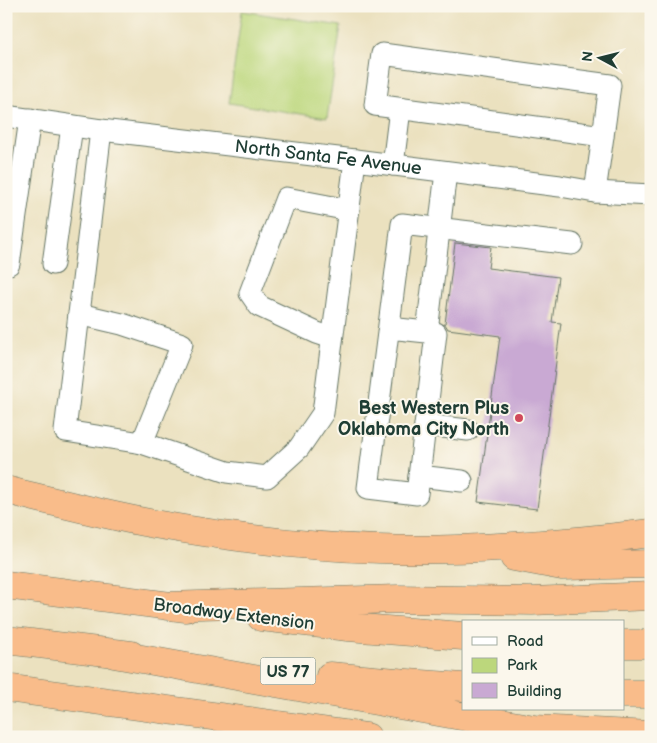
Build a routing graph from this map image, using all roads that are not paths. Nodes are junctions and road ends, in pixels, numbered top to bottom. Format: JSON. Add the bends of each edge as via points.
{"nodes":[{"id":1,"x":400,"y":109,"type":"junction"},
{"id":2,"x":6,"y":116,"type":"edge"},
{"id":3,"x":30,"y":119,"type":"junction"},
{"id":4,"x":72,"y":126,"type":"junction"},
{"id":5,"x":101,"y":130,"type":"junction"},
{"id":6,"x":603,"y":136,"type":"junction"},
{"id":7,"x":355,"y":160,"type":"junction"},
{"id":8,"x":394,"y":165,"type":"junction"},
{"id":9,"x":446,"y":172,"type":"junction"},
{"id":10,"x":596,"y":192,"type":"junction"},
{"id":11,"x":651,"y":195,"type":"edge"},
{"id":12,"x":349,"y":210,"type":"junction"},
{"id":13,"x":440,"y":228,"type":"junction"},
{"id":14,"x":572,"y":244,"type":"dead end"},
{"id":15,"x":6,"y":264,"type":"edge"},
{"id":16,"x":53,"y":264,"type":"dead end"},
{"id":17,"x":79,"y":314,"type":"junction"},
{"id":18,"x":389,"y":328,"type":"junction"},
{"id":19,"x":427,"y":332,"type":"junction"},
{"id":20,"x":332,"y":338,"type":"junction"},
{"id":21,"x":425,"y":425,"type":"junction"},
{"id":22,"x":468,"y":430,"type":"dead end"},
{"id":23,"x":142,"y":443,"type":"junction"},
{"id":24,"x":419,"y":476,"type":"junction"},
{"id":25,"x":462,"y":481,"type":"dead end"},
{"id":26,"x":6,"y":490,"type":"edge"},
{"id":27,"x":651,"y":533,"type":"edge"},
{"id":28,"x":473,"y":549,"type":"junction"},
{"id":29,"x":651,"y":564,"type":"edge"},
{"id":30,"x":6,"y":585,"type":"edge"},
{"id":31,"x":651,"y":596,"type":"edge"},
{"id":32,"x":167,"y":606,"type":"junction"},
{"id":33,"x":462,"y":636,"type":"edge"},
{"id":34,"x":6,"y":640,"type":"edge"},
{"id":35,"x":624,"y":644,"type":"edge"},
{"id":36,"x":651,"y":644,"type":"edge"},
{"id":37,"x":114,"y":654,"type":"junction"},
{"id":38,"x":462,"y":687,"type":"edge"},
{"id":39,"x":6,"y":688,"type":"edge"},
{"id":40,"x":624,"y":694,"type":"edge"},
{"id":41,"x":651,"y":694,"type":"edge"},
{"id":42,"x":651,"y":735,"type":"edge"},
{"id":43,"x":367,"y":737,"type":"edge"}],
"edges":[{"from":1,"to":6,"type":"street"},
{"from":1,"to":6,"type":"street","via":[[375,105],[382,54],[610,85]]},
{"from":1,"to":8,"type":"street"},
{"from":2,"to":3,"type":"street","name":"North Santa Fe Avenue"},
{"from":3,"to":4,"type":"street","name":"North Santa Fe Avenue"},
{"from":3,"to":15,"type":"street","via":[[9,264]]},
{"from":4,"to":5,"type":"street","name":"North Santa Fe Avenue"},
{"from":4,"to":16,"type":"street"},
{"from":5,"to":7,"type":"street","name":"North Santa Fe Avenue"},
{"from":5,"to":17,"type":"street"},
{"from":6,"to":10,"type":"street"},
{"from":7,"to":8,"type":"street","name":"North Santa Fe Avenue"},
{"from":7,"to":12,"type":"street"},
{"from":8,"to":9,"type":"street","name":"North Santa Fe Avenue"},
{"from":9,"to":10,"type":"street","name":"North Santa Fe Avenue"},
{"from":9,"to":13,"type":"street"},
{"from":10,"to":11,"type":"street","name":"North Santa Fe Avenue"},
{"from":12,"to":20,"type":"street"},
{"from":12,"to":20,"type":"street","via":[[286,198],[250,293],[259,306]]},
{"from":13,"to":14,"type":"street"},
{"from":13,"to":18,"type":"street","via":[[402,224]]},
{"from":13,"to":19,"type":"street"},
{"from":17,"to":23,"type":"street","via":[[65,431]]},
{"from":17,"to":23,"type":"street","via":[[182,344]]},
{"from":18,"to":19,"type":"street"},
{"from":18,"to":24,"type":"street","via":[[368,488],[416,494]]},
{"from":19,"to":21,"type":"street","via":[[436,333]]},
{"from":20,"to":23,"type":"street","via":[[323,413],[299,448],[267,477],[227,472]]},
{"from":21,"to":22,"type":"street"},
{"from":21,"to":24,"type":"street"},
{"from":24,"to":25,"type":"street"},
{"from":26,"to":28,"type":"highway","via":[[90,511],[253,539],[379,549]]},
{"from":27,"to":28,"type":"highway"},
{"from":28,"to":29,"type":"highway","via":[[562,566]]},
{"from":30,"to":32,"type":"highway","name":"Broadway Extension"},
{"from":31,"to":32,"type":"highway","via":[[532,601],[398,599]]},
{"from":32,"to":33,"type":"highway","name":"Broadway Extension","via":[[348,627]]},
{"from":34,"to":37,"type":"highway","number":"US 77"},
{"from":35,"to":36,"type":"highway"},
{"from":37,"to":38,"type":"highway","number":"US 77"},
{"from":37,"to":42,"type":"highway","via":[[534,729]]},
{"from":39,"to":43,"type":"highway"},
{"from":40,"to":41,"type":"highway"}]}
